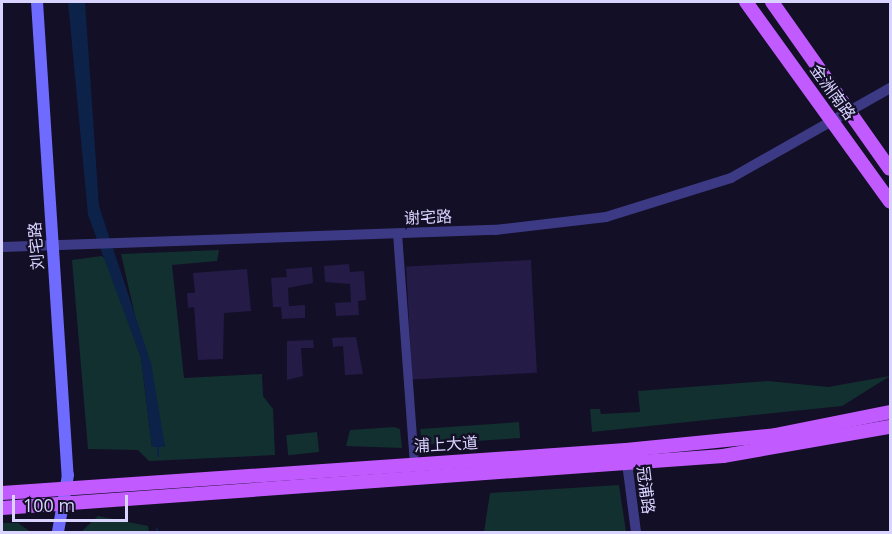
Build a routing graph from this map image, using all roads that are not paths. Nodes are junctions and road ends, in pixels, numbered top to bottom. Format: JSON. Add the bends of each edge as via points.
{"nodes":[{"id":1,"x":37,"y":2,"type":"edge"},
{"id":2,"x":746,"y":2,"type":"edge"},
{"id":3,"x":772,"y":2,"type":"edge"},
{"id":4,"x":891,"y":88,"type":"edge"},
{"id":5,"x":849,"y":111,"type":"junction"},
{"id":6,"x":833,"y":120,"type":"junction"},
{"id":7,"x":891,"y":169,"type":"edge"},
{"id":8,"x":891,"y":202,"type":"edge"},
{"id":9,"x":397,"y":233,"type":"junction"},
{"id":10,"x":53,"y":245,"type":"junction"},
{"id":11,"x":2,"y":247,"type":"edge"},
{"id":12,"x":891,"y":412,"type":"edge"},
{"id":13,"x":891,"y":427,"type":"edge"},
{"id":14,"x":626,"y":457,"type":"junction"},
{"id":15,"x":414,"y":462,"type":"junction"},
{"id":16,"x":66,"y":489,"type":"junction"},
{"id":17,"x":2,"y":494,"type":"edge"},
{"id":18,"x":63,"y":504,"type":"junction"},
{"id":19,"x":2,"y":508,"type":"edge"},
{"id":20,"x":58,"y":532,"type":"edge"},
{"id":21,"x":636,"y":532,"type":"edge"}],
"edges":[{"from":1,"to":10,"type":"main road","name":"刘宅路"},
{"from":2,"to":6,"type":"main road","name":"金洲南路"},
{"from":3,"to":5,"type":"main road","name":"金洲南路"},
{"from":4,"to":5,"type":"street","name":"谢宅路"},
{"from":5,"to":6,"type":"street","name":"谢宅路"},
{"from":5,"to":7,"type":"main road","name":"金洲南路"},
{"from":6,"to":8,"type":"main road","name":"金洲南路"},
{"from":6,"to":9,"type":"street","name":"谢宅路","via":[[731,178],[636,210],[559,224]]},
{"from":9,"to":10,"type":"street","name":"谢宅路"},
{"from":9,"to":15,"type":"street"},
{"from":10,"to":11,"type":"street","name":"谢宅路"},
{"from":10,"to":16,"type":"main road","name":"刘宅路"},
{"from":12,"to":14,"type":"main road","name":"浦上大道","via":[[796,432]]},
{"from":13,"to":14,"type":"main road","name":"浦上大道","via":[[763,451]]},
{"from":14,"to":15,"type":"main road","name":"浦上大道"},
{"from":14,"to":18,"type":"main road","name":"浦上大道"},
{"from":14,"to":21,"type":"street","name":"冠浦路"},
{"from":15,"to":16,"type":"main road","name":"浦上大道"},
{"from":16,"to":17,"type":"main road","name":"浦上大道"},
{"from":16,"to":18,"type":"main road","name":"刘宅路"},
{"from":18,"to":19,"type":"main road","name":"浦上大道"},
{"from":18,"to":20,"type":"main road","name":"刘宅路"}]}
